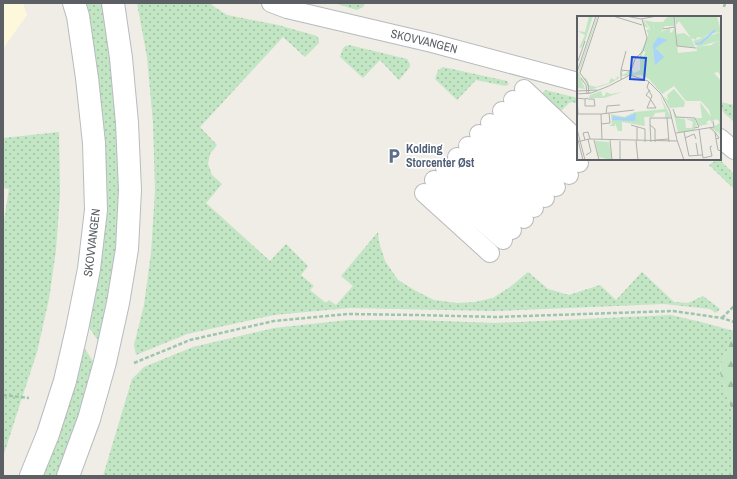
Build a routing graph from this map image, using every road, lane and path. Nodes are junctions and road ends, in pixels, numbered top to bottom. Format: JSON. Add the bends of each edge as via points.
{"nodes":[{"id":1,"x":74,"y":3,"type":"edge"},
{"id":2,"x":113,"y":3,"type":"edge"},
{"id":3,"x":271,"y":3,"type":"edge"},
{"id":4,"x":725,"y":3,"type":"edge"},
{"id":5,"x":724,"y":7,"type":"dead end"},
{"id":6,"x":577,"y":82,"type":"edge"},
{"id":7,"x":721,"y":139,"type":"edge"},
{"id":8,"x":474,"y":140,"type":"junction"},
{"id":9,"x":577,"y":140,"type":"edge"},
{"id":10,"x":734,"y":150,"type":"edge"},
{"id":11,"x":540,"y":202,"type":"junction"},
{"id":12,"x":490,"y":253,"type":"dead end"},
{"id":13,"x":734,"y":306,"type":"edge"},
{"id":14,"x":722,"y":318,"type":"junction"},
{"id":15,"x":734,"y":322,"type":"edge"},
{"id":16,"x":105,"y":362,"type":"junction"},
{"id":17,"x":3,"y":395,"type":"edge"},
{"id":18,"x":32,"y":395,"type":"dead end"},
{"id":19,"x":32,"y":476,"type":"edge"},
{"id":20,"x":68,"y":476,"type":"edge"}],
"edges":[{"from":1,"to":19,"type":"street","name":"SKOVVANGEN","via":[[87,78],[94,143],[96,210],[89,269],[66,381]]},
{"from":2,"to":16,"type":"street","via":[[127,123],[130,190],[127,249]]},
{"from":3,"to":6,"type":"lane","name":"SKOVVANGEN"},
{"from":4,"to":5,"type":"path"},
{"from":7,"to":10,"type":"lane"},
{"from":8,"to":9,"type":"lane"},
{"from":8,"to":11,"type":"lane"},
{"from":8,"to":11,"type":"lane"},
{"from":8,"to":11,"type":"lane"},
{"from":8,"to":11,"type":"lane"},
{"from":8,"to":12,"type":"lane"},
{"from":13,"to":14,"type":"path"},
{"from":14,"to":15,"type":"path"},
{"from":14,"to":16,"type":"path","via":[[673,311],[496,317],[348,314],[274,321],[190,340],[130,365]]},
{"from":16,"to":20,"type":"street","via":[[89,419]]},
{"from":17,"to":18,"type":"path","via":[[31,399]]}]}
